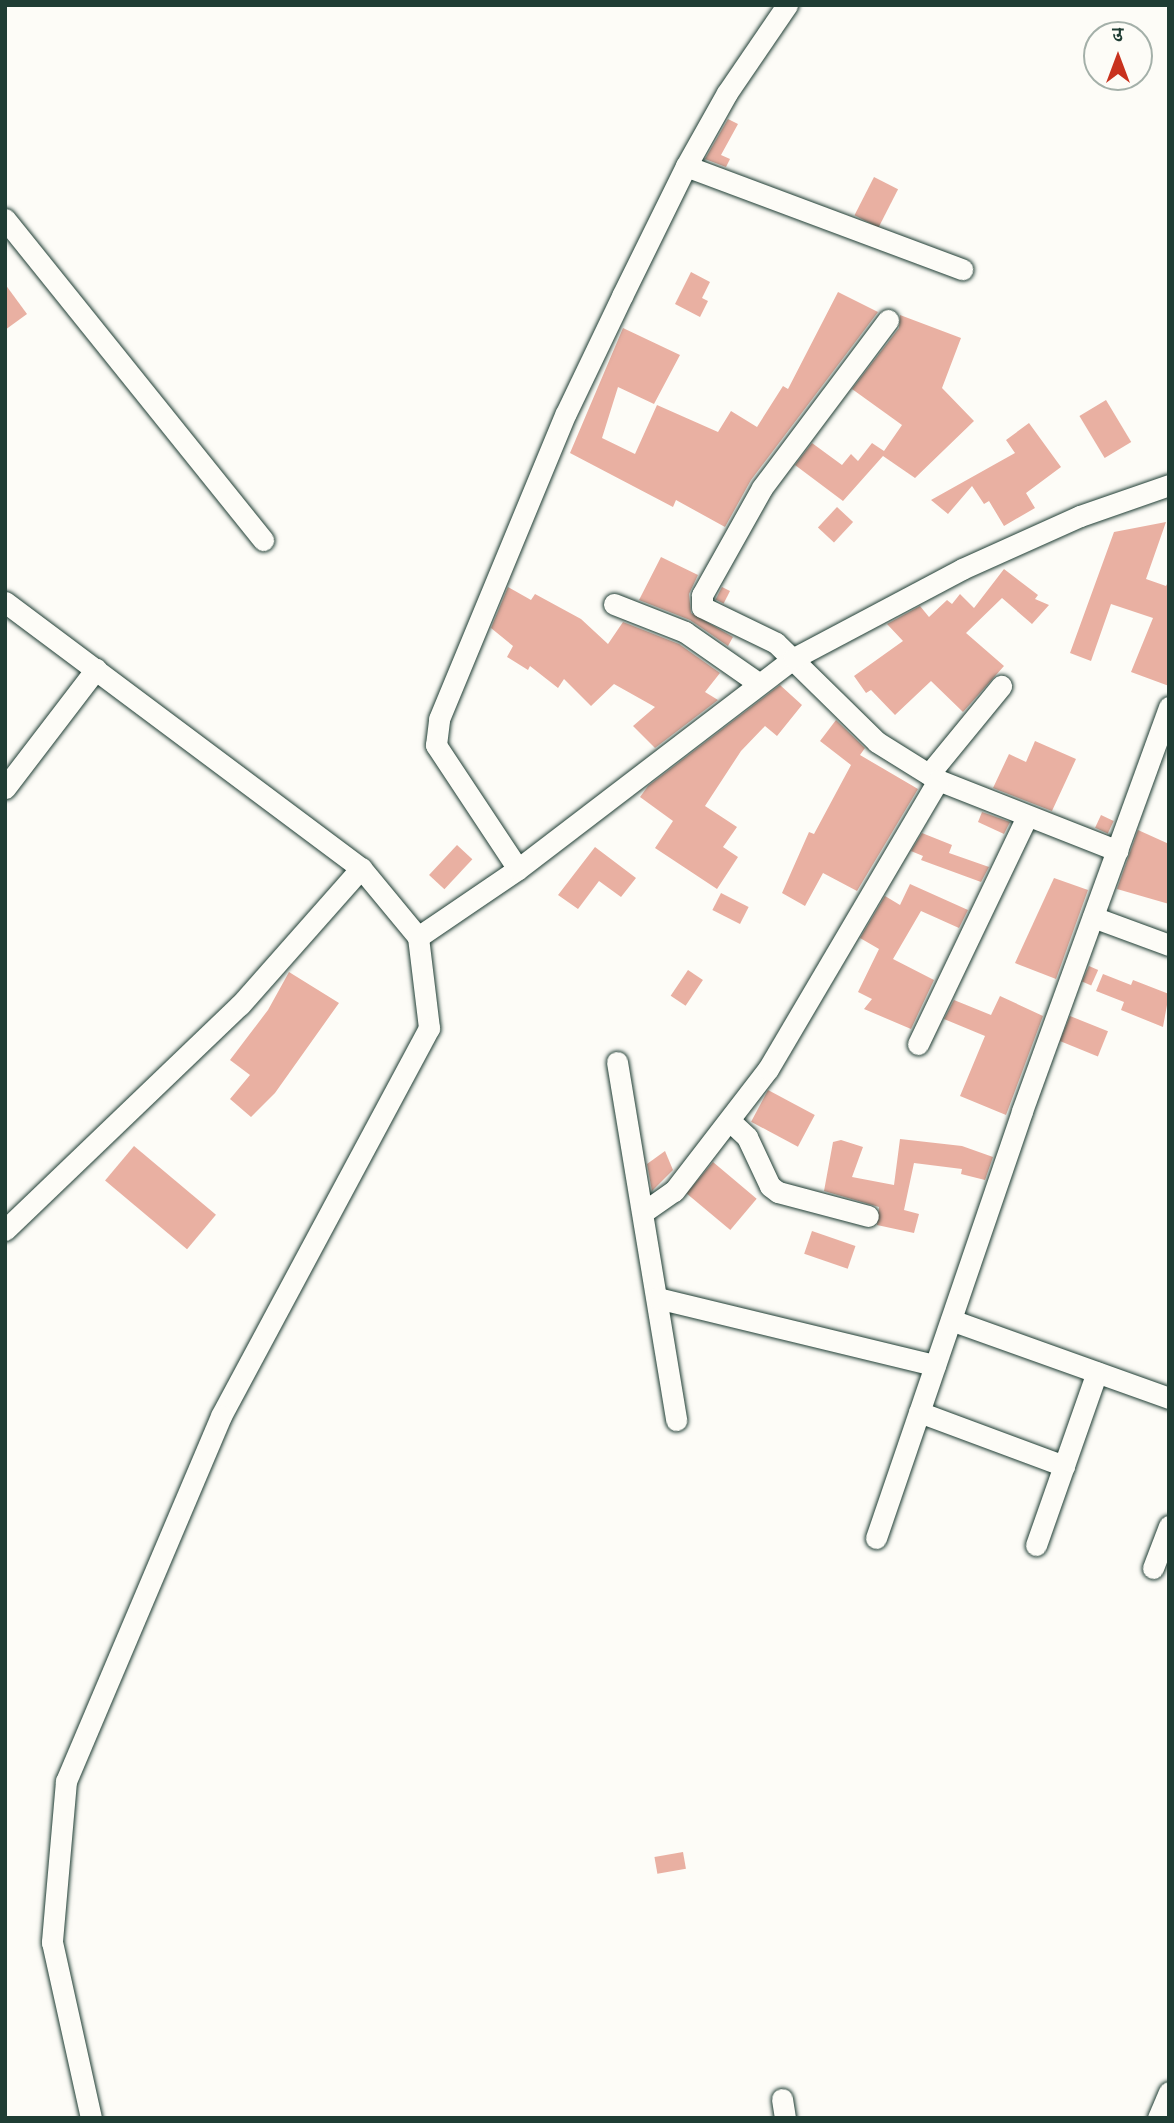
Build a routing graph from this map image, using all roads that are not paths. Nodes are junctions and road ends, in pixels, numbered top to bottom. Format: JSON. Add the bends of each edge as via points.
{"nodes":[{"id":1,"x":787,"y":5,"type":"edge"},
{"id":2,"x":686,"y":166,"type":"junction"},
{"id":3,"x":5,"y":219,"type":"edge"},
{"id":4,"x":962,"y":269,"type":"dead end"},
{"id":5,"x":888,"y":320,"type":"dead end"},
{"id":6,"x":1169,"y":485,"type":"edge"},
{"id":7,"x":263,"y":540,"type":"dead end"},
{"id":8,"x":5,"y":602,"type":"edge"},
{"id":9,"x":614,"y":604,"type":"dead end"},
{"id":10,"x":794,"y":658,"type":"junction"},
{"id":11,"x":96,"y":669,"type":"junction"},
{"id":12,"x":758,"y":683,"type":"junction"},
{"id":13,"x":1001,"y":686,"type":"dead end"},
{"id":14,"x":1169,"y":708,"type":"edge"},
{"id":15,"x":933,"y":777,"type":"junction"},
{"id":16,"x":5,"y":788,"type":"edge"},
{"id":17,"x":1027,"y":817,"type":"junction"},
{"id":18,"x":1118,"y":850,"type":"junction"},
{"id":19,"x":361,"y":868,"type":"junction"},
{"id":20,"x":518,"y":869,"type":"junction"},
{"id":21,"x":1093,"y":917,"type":"junction"},
{"id":22,"x":418,"y":937,"type":"junction"},
{"id":23,"x":1167,"y":941,"type":"edge"},
{"id":24,"x":918,"y":1044,"type":"dead end"},
{"id":25,"x":617,"y":1062,"type":"dead end"},
{"id":26,"x":731,"y":1122,"type":"junction"},
{"id":27,"x":645,"y":1211,"type":"junction"},
{"id":28,"x":868,"y":1216,"type":"dead end"},
{"id":29,"x":5,"y":1230,"type":"edge"},
{"id":30,"x":657,"y":1298,"type":"junction"},
{"id":31,"x":951,"y":1320,"type":"junction"},
{"id":32,"x":935,"y":1364,"type":"junction"},
{"id":33,"x":1097,"y":1372,"type":"junction"},
{"id":34,"x":1169,"y":1398,"type":"edge"},
{"id":35,"x":919,"y":1412,"type":"junction"},
{"id":36,"x":676,"y":1420,"type":"dead end"},
{"id":37,"x":1064,"y":1466,"type":"junction"},
{"id":38,"x":1169,"y":1526,"type":"edge"},
{"id":39,"x":876,"y":1538,"type":"dead end"},
{"id":40,"x":1036,"y":1545,"type":"dead end"},
{"id":41,"x":1153,"y":1568,"type":"dead end"},
{"id":42,"x":1169,"y":2092,"type":"edge"},
{"id":43,"x":91,"y":2118,"type":"edge"},
{"id":44,"x":1158,"y":2118,"type":"edge"}],
"edges":[{"from":1,"to":2,"type":"street","via":[[727,93]]},
{"from":2,"to":4,"type":"street"},
{"from":2,"to":20,"type":"street","via":[[566,413],[435,734],[443,758]]},
{"from":3,"to":7,"type":"street"},
{"from":5,"to":10,"type":"street","via":[[778,463],[700,601]]},
{"from":6,"to":10,"type":"street","via":[[1080,516],[962,569]]},
{"from":8,"to":11,"type":"street"},
{"from":9,"to":12,"type":"street","via":[[685,632]]},
{"from":10,"to":12,"type":"street"},
{"from":10,"to":15,"type":"street","via":[[877,742]]},
{"from":11,"to":16,"type":"street"},
{"from":11,"to":19,"type":"street"},
{"from":12,"to":20,"type":"street","via":[[707,729],[629,782]]},
{"from":13,"to":15,"type":"street"},
{"from":14,"to":18,"type":"street"},
{"from":15,"to":17,"type":"street"},
{"from":15,"to":26,"type":"street","via":[[795,1027]]},
{"from":17,"to":18,"type":"street"},
{"from":17,"to":24,"type":"street"},
{"from":18,"to":21,"type":"street"},
{"from":19,"to":22,"type":"street"},
{"from":19,"to":29,"type":"street","via":[[240,1005]]},
{"from":20,"to":22,"type":"street"},
{"from":21,"to":23,"type":"street"},
{"from":21,"to":31,"type":"street"},
{"from":22,"to":43,"type":"street","via":[[429,1028],[221,1416],[66,1781],[52,1942]]},
{"from":25,"to":27,"type":"street"},
{"from":26,"to":27,"type":"street","via":[[674,1191]]},
{"from":26,"to":28,"type":"street","via":[[747,1137],[770,1186],[778,1192]]},
{"from":27,"to":30,"type":"street"},
{"from":30,"to":32,"type":"street"},
{"from":30,"to":36,"type":"street"},
{"from":31,"to":32,"type":"street"},
{"from":31,"to":33,"type":"street"},
{"from":32,"to":35,"type":"street"},
{"from":33,"to":34,"type":"street"},
{"from":33,"to":37,"type":"street"},
{"from":35,"to":37,"type":"street"},
{"from":35,"to":39,"type":"street"},
{"from":37,"to":40,"type":"street"},
{"from":38,"to":41,"type":"street"},
{"from":42,"to":44,"type":"street"}]}
